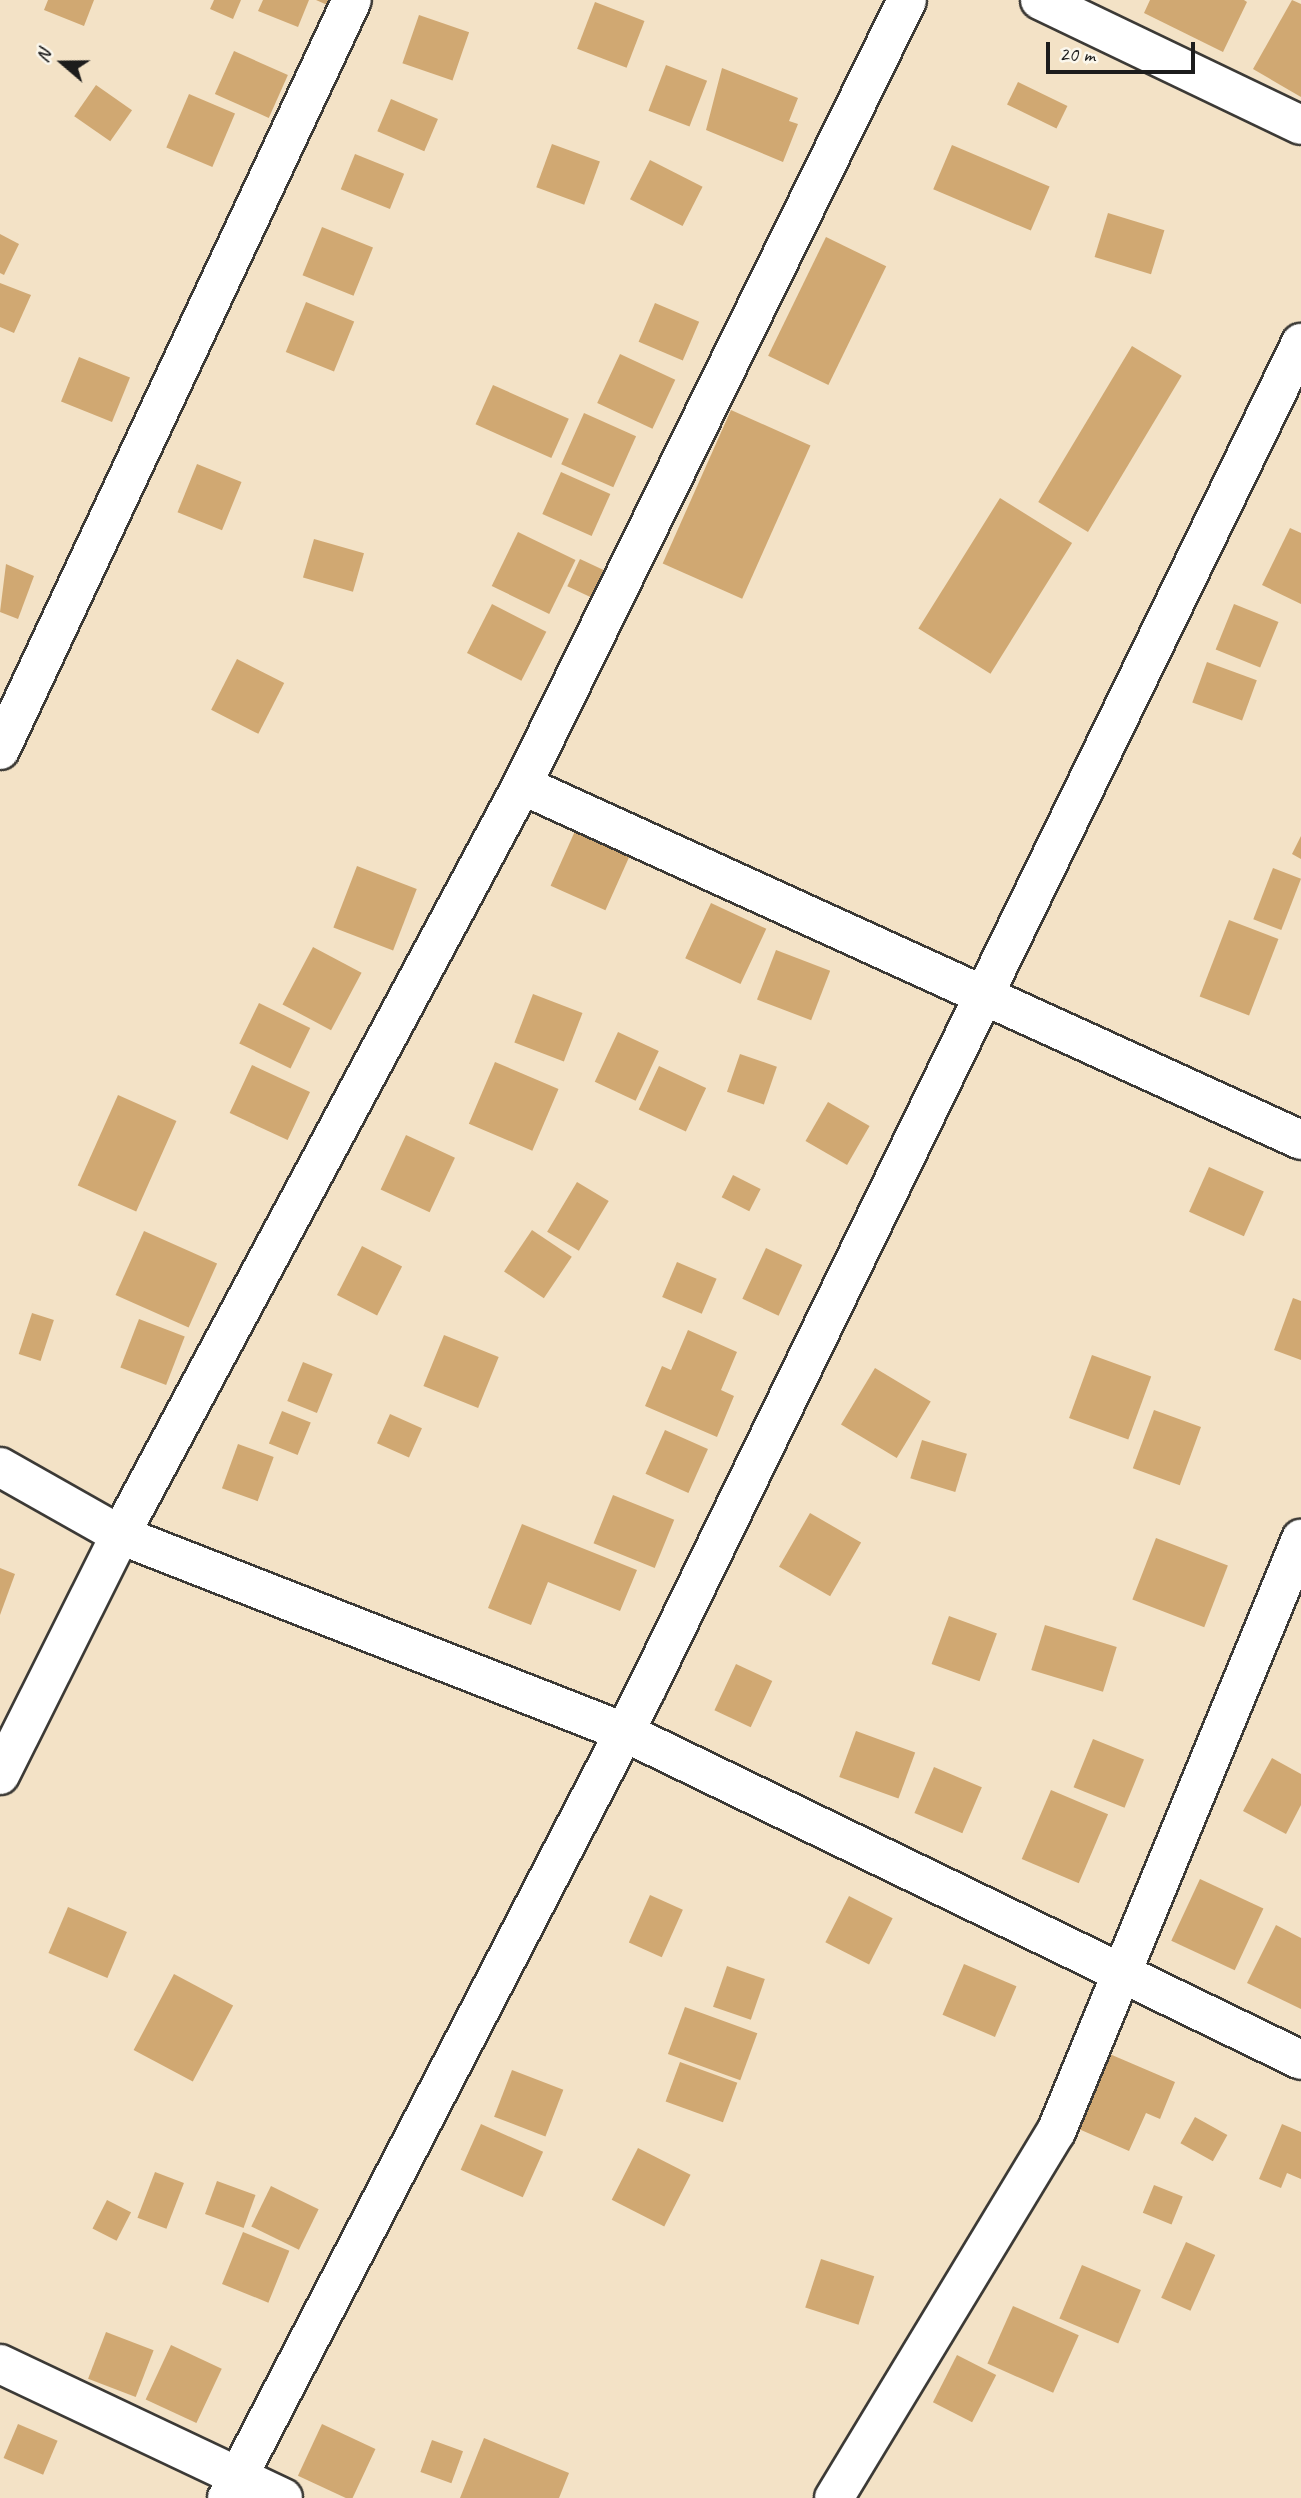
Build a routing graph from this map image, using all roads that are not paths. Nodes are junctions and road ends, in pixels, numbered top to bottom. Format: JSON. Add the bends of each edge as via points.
{"nodes":[{"id":1,"x":352,"y":0,"type":"edge"},
{"id":2,"x":907,"y":0,"type":"edge"},
{"id":3,"x":1040,"y":0,"type":"edge"},
{"id":4,"x":1301,"y":125,"type":"edge"},
{"id":5,"x":1301,"y":343,"type":"edge"},
{"id":6,"x":0,"y":750,"type":"edge"},
{"id":7,"x":522,"y":785,"type":"junction"},
{"id":8,"x":987,"y":994,"type":"junction"},
{"id":9,"x":1301,"y":1140,"type":"edge"},
{"id":10,"x":0,"y":1467,"type":"edge"},
{"id":11,"x":121,"y":1535,"type":"junction"},
{"id":12,"x":1301,"y":1539,"type":"edge"},
{"id":13,"x":624,"y":1732,"type":"junction"},
{"id":14,"x":0,"y":1775,"type":"edge"},
{"id":15,"x":1126,"y":1975,"type":"junction"},
{"id":16,"x":1301,"y":2060,"type":"edge"},
{"id":17,"x":0,"y":2364,"type":"edge"},
{"id":18,"x":233,"y":2486,"type":"edge"},
{"id":19,"x":283,"y":2498,"type":"edge"},
{"id":20,"x":834,"y":2498,"type":"edge"}],
"edges":[{"from":1,"to":6,"type":"street"},
{"from":2,"to":7,"type":"street"},
{"from":3,"to":4,"type":"street"},
{"from":5,"to":8,"type":"street"},
{"from":7,"to":8,"type":"street"},
{"from":7,"to":11,"type":"street"},
{"from":8,"to":9,"type":"street"},
{"from":8,"to":13,"type":"street"},
{"from":10,"to":11,"type":"street"},
{"from":11,"to":13,"type":"street"},
{"from":11,"to":14,"type":"street"},
{"from":12,"to":15,"type":"street"},
{"from":13,"to":15,"type":"street"},
{"from":13,"to":18,"type":"street"},
{"from":15,"to":16,"type":"street"},
{"from":15,"to":20,"type":"street","via":[[1056,2132]]},
{"from":17,"to":18,"type":"street"},
{"from":18,"to":19,"type":"street"}]}
